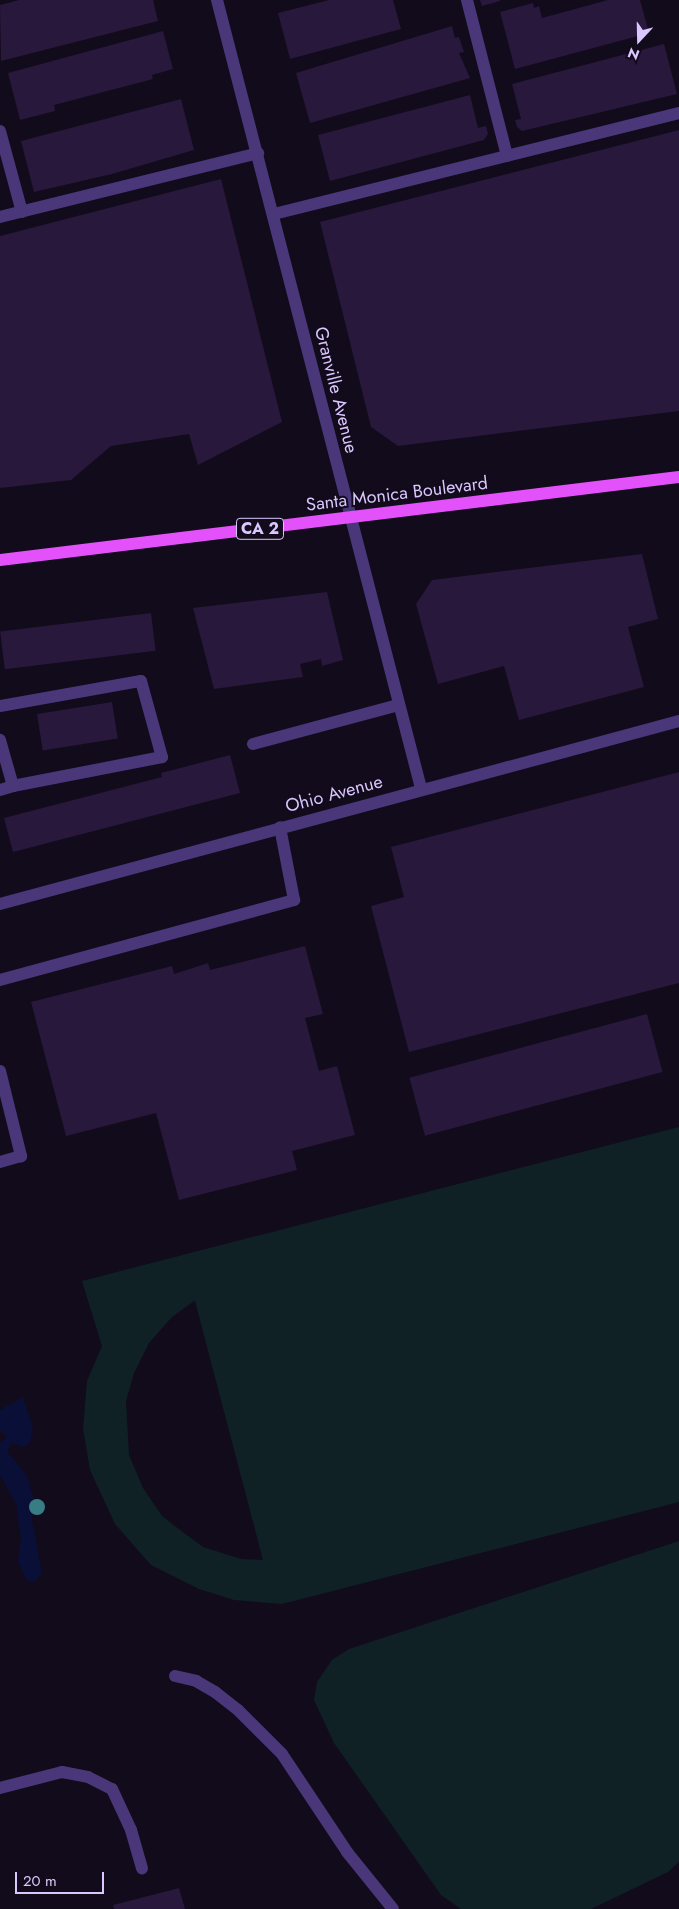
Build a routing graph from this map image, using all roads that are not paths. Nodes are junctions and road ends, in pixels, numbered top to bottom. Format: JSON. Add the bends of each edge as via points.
{"nodes":[{"id":1,"x":217,"y":0,"type":"edge"},
{"id":2,"x":467,"y":0,"type":"edge"},
{"id":3,"x":679,"y":113,"type":"edge"},
{"id":4,"x":0,"y":131,"type":"edge"},
{"id":5,"x":258,"y":153,"type":"junction"},
{"id":6,"x":507,"y":156,"type":"junction"},
{"id":7,"x":22,"y":212,"type":"junction"},
{"id":8,"x":274,"y":214,"type":"junction"},
{"id":9,"x":0,"y":217,"type":"edge"},
{"id":10,"x":679,"y":477,"type":"edge"},
{"id":11,"x":350,"y":518,"type":"junction"},
{"id":12,"x":0,"y":560,"type":"edge"},
{"id":13,"x":399,"y":705,"type":"junction"},
{"id":14,"x":0,"y":706,"type":"edge"},
{"id":15,"x":679,"y":721,"type":"edge"},
{"id":16,"x":0,"y":740,"type":"edge"},
{"id":17,"x":253,"y":744,"type":"dead end"},
{"id":18,"x":13,"y":786,"type":"junction"},
{"id":19,"x":421,"y":788,"type":"junction"},
{"id":20,"x":0,"y":790,"type":"edge"},
{"id":21,"x":280,"y":827,"type":"junction"},
{"id":22,"x":0,"y":904,"type":"edge"},
{"id":23,"x":0,"y":980,"type":"edge"},
{"id":24,"x":0,"y":1071,"type":"edge"},
{"id":25,"x":0,"y":1162,"type":"edge"},
{"id":26,"x":175,"y":1676,"type":"dead end"},
{"id":27,"x":0,"y":1788,"type":"edge"},
{"id":28,"x":142,"y":1868,"type":"dead end"},
{"id":29,"x":393,"y":1909,"type":"edge"}],
"edges":[{"from":1,"to":5,"type":"street","name":"Granville Avenue"},
{"from":2,"to":6,"type":"street"},
{"from":3,"to":6,"type":"street"},
{"from":4,"to":7,"type":"street"},
{"from":5,"to":7,"type":"street"},
{"from":5,"to":8,"type":"street","name":"Granville Avenue"},
{"from":6,"to":8,"type":"street"},
{"from":7,"to":9,"type":"street"},
{"from":8,"to":11,"type":"street","name":"Granville Avenue"},
{"from":10,"to":11,"type":"main road","name":"Santa Monica Boulevard","number":"CA 2"},
{"from":11,"to":12,"type":"main road","name":"Santa Monica Boulevard","number":"CA 2"},
{"from":11,"to":13,"type":"street","name":"Granville Avenue"},
{"from":13,"to":17,"type":"street"},
{"from":13,"to":19,"type":"street","name":"Granville Avenue"},
{"from":14,"to":18,"type":"street","via":[[141,681],[162,757]]},
{"from":15,"to":19,"type":"street","name":"Ohio Avenue"},
{"from":16,"to":18,"type":"street"},
{"from":18,"to":20,"type":"street"},
{"from":19,"to":21,"type":"street","name":"Ohio Avenue"},
{"from":21,"to":22,"type":"street","name":"Ohio Avenue"},
{"from":21,"to":23,"type":"street","via":[[294,900]]},
{"from":24,"to":25,"type":"street","via":[[21,1156]]},
{"from":26,"to":29,"type":"street","via":[[196,1681],[215,1692],[282,1754],[347,1852]]},
{"from":27,"to":28,"type":"street","via":[[62,1772],[88,1777],[112,1789],[131,1830]]}]}
